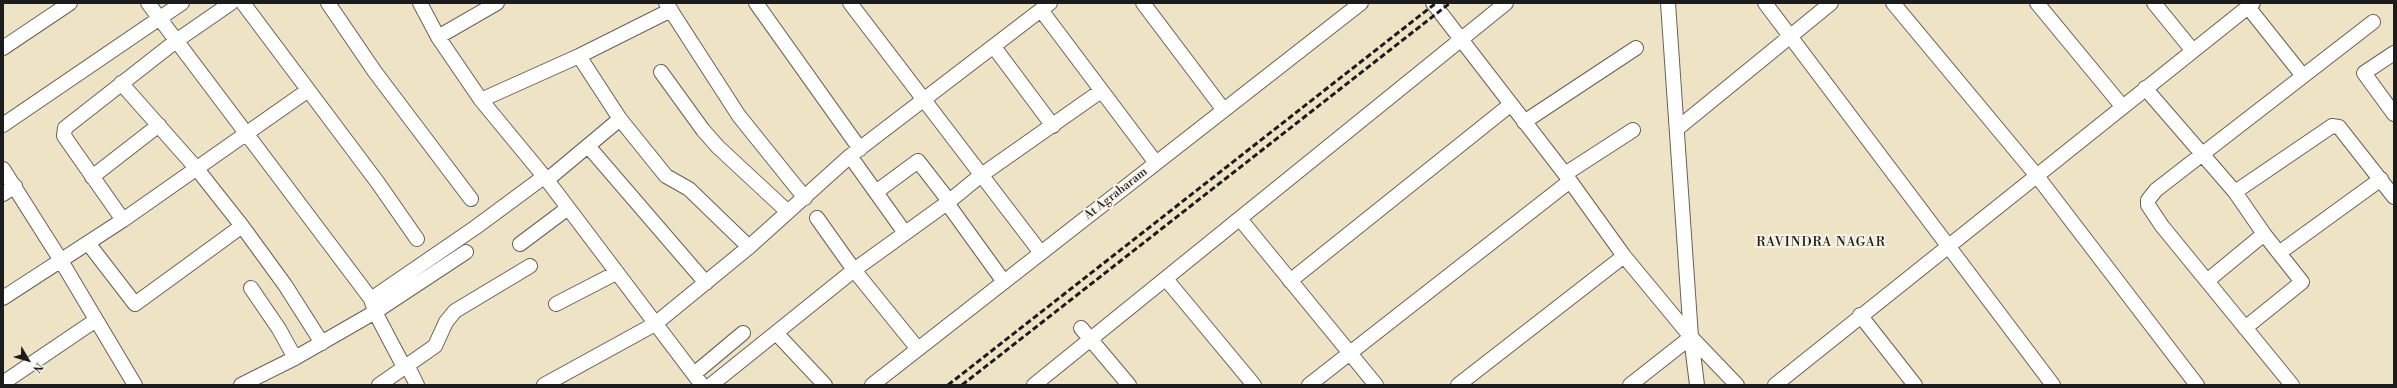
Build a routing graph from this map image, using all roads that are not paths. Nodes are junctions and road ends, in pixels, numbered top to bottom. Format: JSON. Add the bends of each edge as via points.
{"nodes":[{"id":1,"x":70,"y":3,"type":"edge"},
{"id":2,"x":148,"y":3,"type":"edge"},
{"id":3,"x":182,"y":3,"type":"edge"},
{"id":4,"x":231,"y":3,"type":"edge"},
{"id":5,"x":242,"y":3,"type":"edge"},
{"id":6,"x":328,"y":3,"type":"edge"},
{"id":7,"x":420,"y":3,"type":"edge"},
{"id":8,"x":497,"y":3,"type":"edge"},
{"id":9,"x":756,"y":3,"type":"edge"},
{"id":10,"x":850,"y":3,"type":"edge"},
{"id":11,"x":1143,"y":3,"type":"edge"},
{"id":12,"x":1361,"y":3,"type":"edge"},
{"id":13,"x":1433,"y":3,"type":"edge"},
{"id":14,"x":1506,"y":3,"type":"edge"},
{"id":15,"x":1668,"y":3,"type":"edge"},
{"id":16,"x":1765,"y":3,"type":"edge"},
{"id":17,"x":1831,"y":3,"type":"edge"},
{"id":18,"x":1893,"y":3,"type":"edge"},
{"id":19,"x":2037,"y":3,"type":"edge"},
{"id":20,"x":2154,"y":3,"type":"edge"},
{"id":21,"x":2250,"y":5,"type":"edge"},
{"id":22,"x":668,"y":7,"type":"edge"},
{"id":23,"x":1045,"y":7,"type":"edge"},
{"id":24,"x":160,"y":19,"type":"junction"},
{"id":25,"x":2372,"y":22,"type":"dead end"},
{"id":26,"x":1790,"y":34,"type":"junction"},
{"id":27,"x":438,"y":37,"type":"junction"},
{"id":28,"x":1459,"y":40,"type":"junction"},
{"id":29,"x":176,"y":41,"type":"junction"},
{"id":30,"x":994,"y":47,"type":"junction"},
{"id":31,"x":3,"y":48,"type":"edge"},
{"id":32,"x":1636,"y":48,"type":"dead end"},
{"id":33,"x":2193,"y":51,"type":"junction"},
{"id":34,"x":2394,"y":53,"type":"edge"},
{"id":35,"x":579,"y":56,"type":"junction"},
{"id":36,"x":661,"y":72,"type":"dead end"},
{"id":37,"x":2303,"y":76,"type":"junction"},
{"id":38,"x":121,"y":83,"type":"junction"},
{"id":39,"x":2145,"y":88,"type":"junction"},
{"id":40,"x":307,"y":91,"type":"junction"},
{"id":41,"x":1101,"y":91,"type":"junction"},
{"id":42,"x":482,"y":100,"type":"junction"},
{"id":43,"x":923,"y":100,"type":"junction"},
{"id":44,"x":1510,"y":105,"type":"junction"},
{"id":45,"x":2122,"y":106,"type":"junction"},
{"id":46,"x":1223,"y":109,"type":"junction"},
{"id":47,"x":2394,"y":114,"type":"edge"},
{"id":48,"x":620,"y":119,"type":"junction"},
{"id":49,"x":1524,"y":122,"type":"junction"},
{"id":50,"x":3,"y":125,"type":"edge"},
{"id":51,"x":160,"y":125,"type":"junction"},
{"id":52,"x":1053,"y":126,"type":"junction"},
{"id":53,"x":1678,"y":128,"type":"junction"},
{"id":54,"x":1633,"y":130,"type":"dead end"},
{"id":55,"x":246,"y":134,"type":"junction"},
{"id":56,"x":588,"y":146,"type":"junction"},
{"id":57,"x":855,"y":153,"type":"junction"},
{"id":58,"x":2202,"y":154,"type":"junction"},
{"id":59,"x":1156,"y":163,"type":"junction"},
{"id":60,"x":3,"y":169,"type":"edge"},
{"id":61,"x":197,"y":169,"type":"junction"},
{"id":62,"x":980,"y":176,"type":"junction"},
{"id":63,"x":2037,"y":176,"type":"junction"},
{"id":64,"x":92,"y":177,"type":"junction"},
{"id":65,"x":1567,"y":177,"type":"junction"},
{"id":66,"x":546,"y":178,"type":"junction"},
{"id":67,"x":2381,"y":179,"type":"junction"},
{"id":68,"x":15,"y":186,"type":"junction"},
{"id":69,"x":876,"y":192,"type":"junction"},
{"id":70,"x":2234,"y":192,"type":"junction"},
{"id":71,"x":3,"y":194,"type":"edge"},
{"id":72,"x":2394,"y":196,"type":"edge"},
{"id":73,"x":806,"y":198,"type":"junction"},
{"id":74,"x":471,"y":199,"type":"dead end"},
{"id":75,"x":948,"y":202,"type":"junction"},
{"id":76,"x":568,"y":208,"type":"junction"},
{"id":77,"x":788,"y":212,"type":"junction"},
{"id":78,"x":817,"y":218,"type":"dead end"},
{"id":79,"x":123,"y":220,"type":"junction"},
{"id":80,"x":1240,"y":220,"type":"junction"},
{"id":81,"x":242,"y":226,"type":"junction"},
{"id":82,"x":905,"y":233,"type":"junction"},
{"id":83,"x":2264,"y":234,"type":"junction"},
{"id":84,"x":417,"y":239,"type":"dead end"},
{"id":85,"x":88,"y":243,"type":"junction"},
{"id":86,"x":520,"y":244,"type":"dead end"},
{"id":87,"x":1948,"y":246,"type":"junction"},
{"id":88,"x":749,"y":247,"type":"junction"},
{"id":89,"x":466,"y":252,"type":"dead end"},
{"id":90,"x":2279,"y":252,"type":"junction"},
{"id":91,"x":1041,"y":253,"type":"junction"},
{"id":92,"x":1624,"y":256,"type":"junction"},
{"id":93,"x":60,"y":259,"type":"junction"},
{"id":94,"x":530,"y":266,"type":"dead end"},
{"id":95,"x":854,"y":270,"type":"junction"},
{"id":96,"x":616,"y":273,"type":"junction"},
{"id":97,"x":1166,"y":279,"type":"junction"},
{"id":98,"x":1290,"y":281,"type":"junction"},
{"id":99,"x":2207,"y":281,"type":"junction"},
{"id":100,"x":1004,"y":282,"type":"junction"},
{"id":101,"x":706,"y":283,"type":"junction"},
{"id":102,"x":251,"y":288,"type":"dead end"},
{"id":103,"x":3,"y":298,"type":"edge"},
{"id":104,"x":371,"y":299,"type":"junction"},
{"id":105,"x":556,"y":304,"type":"dead end"},
{"id":106,"x":375,"y":312,"type":"junction"},
{"id":107,"x":1860,"y":315,"type":"junction"},
{"id":108,"x":96,"y":320,"type":"junction"},
{"id":109,"x":655,"y":324,"type":"junction"},
{"id":110,"x":1081,"y":328,"type":"dead end"},
{"id":111,"x":2245,"y":328,"type":"junction"},
{"id":112,"x":744,"y":333,"type":"dead end"},
{"id":113,"x":777,"y":334,"type":"junction"},
{"id":114,"x":1691,"y":337,"type":"junction"},
{"id":115,"x":1090,"y":340,"type":"junction"},
{"id":116,"x":322,"y":343,"type":"junction"},
{"id":117,"x":918,"y":349,"type":"junction"},
{"id":118,"x":1352,"y":354,"type":"junction"},
{"id":119,"x":295,"y":358,"type":"junction"},
{"id":120,"x":406,"y":366,"type":"junction"},
{"id":121,"x":694,"y":374,"type":"junction"},
{"id":122,"x":258,"y":381,"type":"edge"},
{"id":123,"x":3,"y":383,"type":"edge"},
{"id":124,"x":135,"y":385,"type":"edge"},
{"id":125,"x":241,"y":385,"type":"edge"},
{"id":126,"x":379,"y":385,"type":"edge"},
{"id":127,"x":416,"y":385,"type":"edge"},
{"id":128,"x":544,"y":385,"type":"edge"},
{"id":129,"x":702,"y":385,"type":"edge"},
{"id":130,"x":711,"y":385,"type":"edge"},
{"id":131,"x":824,"y":385,"type":"edge"},
{"id":132,"x":872,"y":385,"type":"edge"},
{"id":133,"x":1034,"y":385,"type":"edge"},
{"id":134,"x":1129,"y":385,"type":"edge"},
{"id":135,"x":1254,"y":385,"type":"edge"},
{"id":136,"x":1310,"y":385,"type":"edge"},
{"id":137,"x":1376,"y":385,"type":"edge"},
{"id":138,"x":1458,"y":385,"type":"edge"},
{"id":139,"x":1630,"y":385,"type":"edge"},
{"id":140,"x":1697,"y":385,"type":"edge"},
{"id":141,"x":1736,"y":385,"type":"edge"},
{"id":142,"x":1775,"y":385,"type":"edge"},
{"id":143,"x":1915,"y":385,"type":"edge"},
{"id":144,"x":2053,"y":385,"type":"edge"},
{"id":145,"x":2198,"y":385,"type":"edge"},
{"id":146,"x":2292,"y":385,"type":"edge"}],
"edges":[{"from":1,"to":31,"type":"street"},
{"from":2,"to":24,"type":"street"},
{"from":3,"to":24,"type":"street"},
{"from":4,"to":29,"type":"street"},
{"from":5,"to":40,"type":"street"},
{"from":6,"to":74,"type":"street","via":[[375,72]]},
{"from":7,"to":27,"type":"street"},
{"from":8,"to":27,"type":"street"},
{"from":9,"to":57,"type":"street"},
{"from":10,"to":43,"type":"street"},
{"from":11,"to":46,"type":"street"},
{"from":12,"to":46,"type":"street","name":"At Agraharam"},
{"from":13,"to":28,"type":"street"},
{"from":14,"to":28,"type":"street"},
{"from":15,"to":53,"type":"street"},
{"from":16,"to":26,"type":"street"},
{"from":17,"to":26,"type":"street"},
{"from":18,"to":63,"type":"street"},
{"from":19,"to":45,"type":"street"},
{"from":20,"to":33,"type":"street"},
{"from":21,"to":33,"type":"street"},
{"from":21,"to":37,"type":"street"},
{"from":22,"to":35,"type":"street"},
{"from":22,"to":73,"type":"street","via":[[739,116]]},
{"from":23,"to":30,"type":"street"},
{"from":23,"to":41,"type":"street"},
{"from":24,"to":29,"type":"street"},
{"from":24,"to":50,"type":"street"},
{"from":25,"to":37,"type":"street"},
{"from":26,"to":53,"type":"street"},
{"from":26,"to":87,"type":"street"},
{"from":27,"to":42,"type":"street"},
{"from":28,"to":44,"type":"street"},
{"from":28,"to":80,"type":"street"},
{"from":29,"to":38,"type":"street"},
{"from":29,"to":55,"type":"street"},
{"from":30,"to":43,"type":"street"},
{"from":30,"to":52,"type":"street"},
{"from":32,"to":49,"type":"street"},
{"from":33,"to":39,"type":"street"},
{"from":34,"to":47,"type":"street","via":[[2364,73]]},
{"from":35,"to":42,"type":"street"},
{"from":35,"to":48,"type":"street"},
{"from":36,"to":77,"type":"street","via":[[718,147]]},
{"from":37,"to":58,"type":"street"},
{"from":38,"to":51,"type":"street"},
{"from":38,"to":64,"type":"street","via":[[69,124],[63,132]]},
{"from":39,"to":45,"type":"street"},
{"from":39,"to":58,"type":"street"},
{"from":40,"to":55,"type":"street"},
{"from":40,"to":84,"type":"street","via":[[378,183]]},
{"from":41,"to":52,"type":"street"},
{"from":41,"to":59,"type":"street"},
{"from":42,"to":66,"type":"street"},
{"from":43,"to":57,"type":"street"},
{"from":43,"to":62,"type":"street"},
{"from":44,"to":49,"type":"street"},
{"from":44,"to":98,"type":"street"},
{"from":45,"to":63,"type":"street"},
{"from":46,"to":59,"type":"street","name":"At Agraharam"},
{"from":48,"to":56,"type":"street"},
{"from":48,"to":88,"type":"street","via":[[666,176],[689,189]]},
{"from":49,"to":65,"type":"street"},
{"from":51,"to":61,"type":"street"},
{"from":51,"to":64,"type":"street"},
{"from":52,"to":62,"type":"street"},
{"from":53,"to":114,"type":"street"},
{"from":54,"to":65,"type":"street"},
{"from":55,"to":61,"type":"street"},
{"from":55,"to":104,"type":"street"},
{"from":56,"to":66,"type":"street"},
{"from":56,"to":101,"type":"street"},
{"from":57,"to":69,"type":"street"},
{"from":57,"to":73,"type":"street"},
{"from":58,"to":70,"type":"street"},
{"from":58,"to":99,"type":"street","via":[[2156,190],[2148,200],[2148,205]]},
{"from":59,"to":91,"type":"street","name":"At Agraharam"},
{"from":60,"to":68,"type":"street"},
{"from":61,"to":79,"type":"street"},
{"from":61,"to":81,"type":"street"},
{"from":62,"to":75,"type":"street"},
{"from":62,"to":91,"type":"street"},
{"from":63,"to":87,"type":"street"},
{"from":63,"to":145,"type":"street"},
{"from":64,"to":79,"type":"street"},
{"from":65,"to":92,"type":"street"},
{"from":65,"to":118,"type":"street"},
{"from":66,"to":76,"type":"street"},
{"from":66,"to":104,"type":"street"},
{"from":67,"to":70,"type":"street","via":[[2340,128],[2332,126]]},
{"from":67,"to":72,"type":"street"},
{"from":67,"to":90,"type":"street"},
{"from":68,"to":71,"type":"street"},
{"from":68,"to":93,"type":"street"},
{"from":69,"to":75,"type":"street","via":[[918,161]]},
{"from":69,"to":82,"type":"street"},
{"from":70,"to":83,"type":"street"},
{"from":73,"to":77,"type":"street"},
{"from":75,"to":82,"type":"street"},
{"from":75,"to":100,"type":"street"},
{"from":76,"to":86,"type":"street"},
{"from":76,"to":96,"type":"street"},
{"from":77,"to":88,"type":"street"},
{"from":78,"to":95,"type":"street"},
{"from":79,"to":85,"type":"street"},
{"from":80,"to":97,"type":"street"},
{"from":80,"to":98,"type":"street"},
{"from":81,"to":85,"type":"street","via":[[135,304]]},
{"from":81,"to":116,"type":"street","via":[[285,285]]},
{"from":82,"to":95,"type":"street"},
{"from":83,"to":90,"type":"street"},
{"from":83,"to":99,"type":"street"},
{"from":85,"to":93,"type":"street"},
{"from":87,"to":107,"type":"street"},
{"from":87,"to":144,"type":"street"},
{"from":88,"to":101,"type":"street"},
{"from":89,"to":106,"type":"street"},
{"from":90,"to":111,"type":"street","via":[[2302,282]]},
{"from":91,"to":100,"type":"street","name":"At Agraharam"},
{"from":92,"to":114,"type":"street"},
{"from":92,"to":138,"type":"street"},
{"from":93,"to":103,"type":"street"},
{"from":93,"to":108,"type":"street"},
{"from":94,"to":120,"type":"street","via":[[455,311],[446,322],[435,346]]},
{"from":95,"to":113,"type":"street"},
{"from":95,"to":117,"type":"street"},
{"from":96,"to":105,"type":"street"},
{"from":96,"to":109,"type":"street"},
{"from":97,"to":115,"type":"street"},
{"from":97,"to":135,"type":"street"},
{"from":98,"to":118,"type":"street"},
{"from":99,"to":111,"type":"street"},
{"from":100,"to":117,"type":"street","name":"At Agraharam"},
{"from":101,"to":109,"type":"street"},
{"from":102,"to":119,"type":"street"},
{"from":104,"to":106,"type":"street"},
{"from":106,"to":116,"type":"street"},
{"from":106,"to":120,"type":"street"},
{"from":107,"to":142,"type":"street"},
{"from":107,"to":143,"type":"street"},
{"from":108,"to":123,"type":"street"},
{"from":108,"to":124,"type":"street"},
{"from":109,"to":121,"type":"street"},
{"from":109,"to":128,"type":"street"},
{"from":110,"to":115,"type":"street"},
{"from":111,"to":146,"type":"street"},
{"from":112,"to":121,"type":"street"},
{"from":113,"to":130,"type":"street"},
{"from":113,"to":131,"type":"street"},
{"from":114,"to":139,"type":"street"},
{"from":114,"to":140,"type":"street"},
{"from":114,"to":141,"type":"street"},
{"from":115,"to":133,"type":"street"},
{"from":115,"to":134,"type":"street"},
{"from":116,"to":119,"type":"street"},
{"from":117,"to":132,"type":"street","name":"At Agraharam"},
{"from":118,"to":136,"type":"street"},
{"from":118,"to":137,"type":"street"},
{"from":119,"to":122,"type":"street"},
{"from":120,"to":126,"type":"street"},
{"from":120,"to":127,"type":"street"},
{"from":121,"to":129,"type":"street"},
{"from":122,"to":125,"type":"street"}]}
